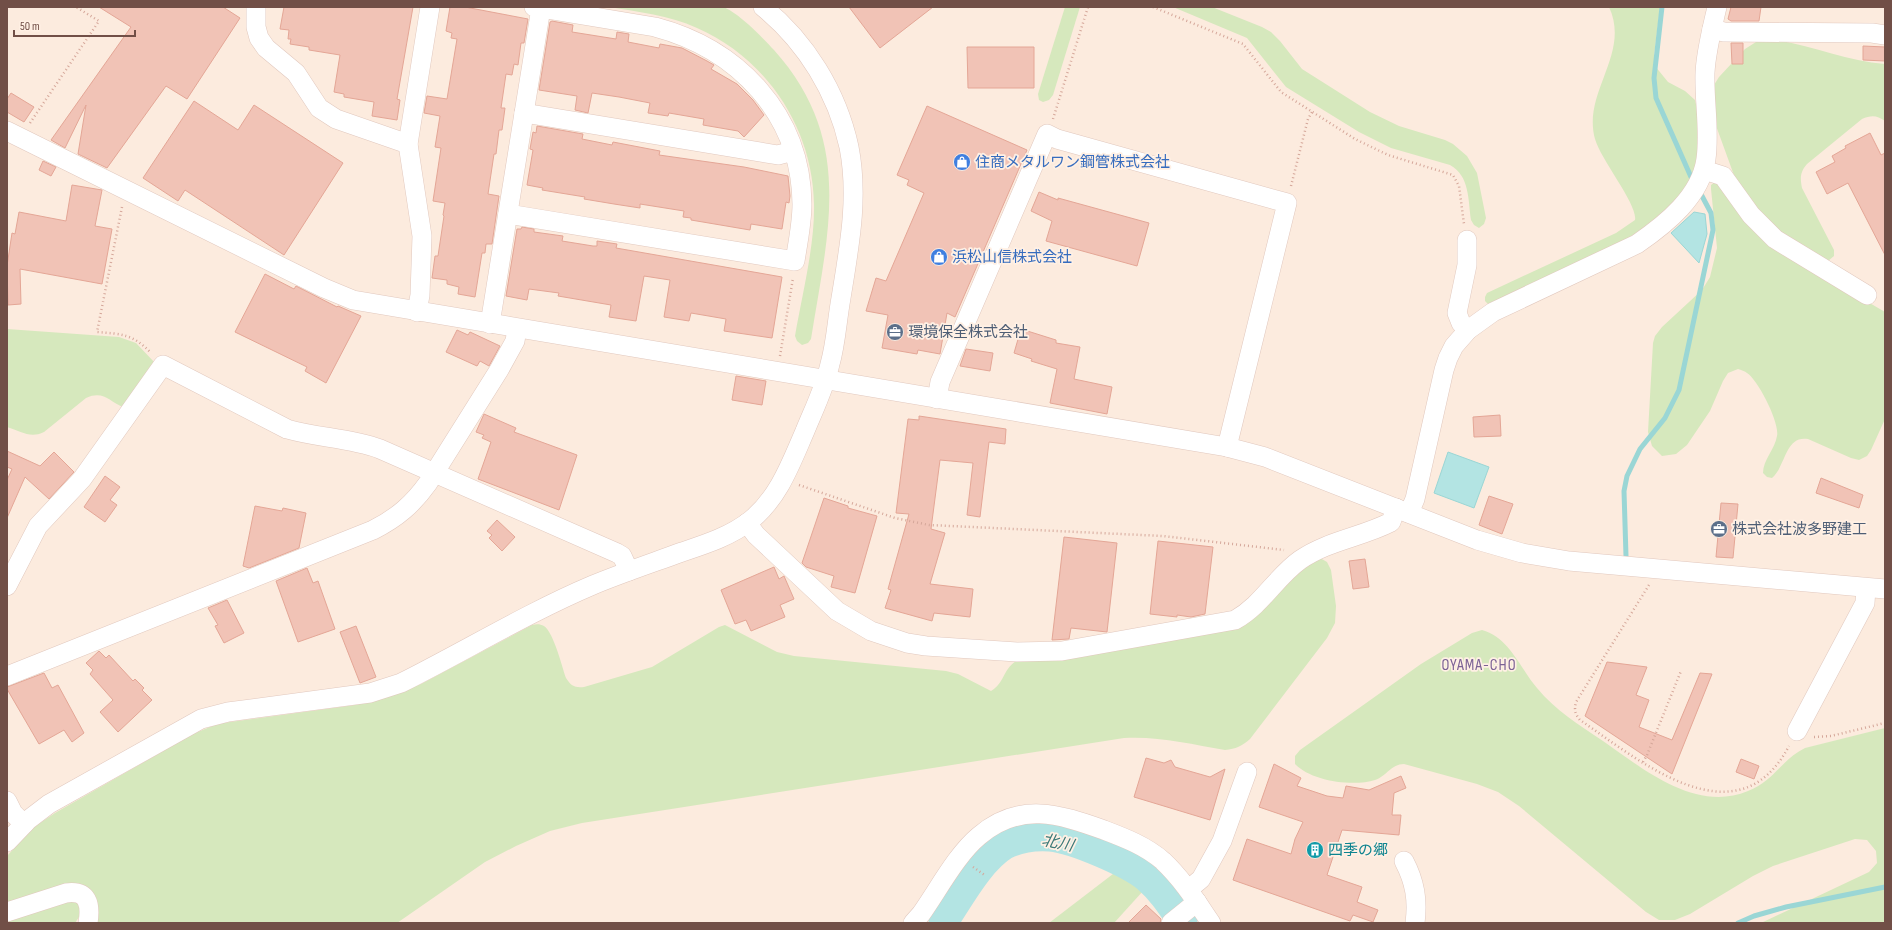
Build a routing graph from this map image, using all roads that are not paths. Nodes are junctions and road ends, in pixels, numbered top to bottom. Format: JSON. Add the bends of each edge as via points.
{"nodes":[{"id":1,"x":256,"y":7,"type":"edge"},
{"id":2,"x":430,"y":7,"type":"edge"},
{"id":3,"x":763,"y":7,"type":"edge"},
{"id":4,"x":1717,"y":7,"type":"edge"},
{"id":5,"x":538,"y":8,"type":"edge"},
{"id":6,"x":1712,"y":29,"type":"junction"},
{"id":7,"x":1885,"y":35,"type":"edge"},
{"id":8,"x":524,"y":113,"type":"junction"},
{"id":9,"x":14,"y":134,"type":"edge"},
{"id":10,"x":408,"y":144,"type":"junction"},
{"id":11,"x":793,"y":150,"type":"junction"},
{"id":12,"x":1704,"y":170,"type":"junction"},
{"id":13,"x":508,"y":214,"type":"junction"},
{"id":14,"x":1467,"y":240,"type":"road end"},
{"id":15,"x":1867,"y":295,"type":"dead end"},
{"id":16,"x":417,"y":312,"type":"junction"},
{"id":17,"x":490,"y":324,"type":"junction"},
{"id":18,"x":517,"y":329,"type":"junction"},
{"id":19,"x":1468,"y":330,"type":"junction"},
{"id":20,"x":825,"y":380,"type":"junction"},
{"id":21,"x":937,"y":399,"type":"junction"},
{"id":22,"x":1227,"y":447,"type":"junction"},
{"id":23,"x":434,"y":473,"type":"junction"},
{"id":24,"x":1403,"y":511,"type":"junction"},
{"id":25,"x":747,"y":523,"type":"junction"},
{"id":26,"x":629,"y":571,"type":"junction"},
{"id":27,"x":1880,"y":585,"type":"edge"},
{"id":28,"x":7,"y":586,"type":"edge"},
{"id":29,"x":7,"y":676,"type":"edge"},
{"id":30,"x":1797,"y":732,"type":"road end"},
{"id":31,"x":1247,"y":772,"type":"dead end"},
{"id":32,"x":7,"y":802,"type":"edge"},
{"id":33,"x":24,"y":824,"type":"junction"},
{"id":34,"x":7,"y":842,"type":"edge"},
{"id":35,"x":1404,"y":861,"type":"dead end"},
{"id":36,"x":1191,"y":899,"type":"junction"},
{"id":37,"x":7,"y":912,"type":"edge"},
{"id":38,"x":88,"y":923,"type":"edge"},
{"id":39,"x":913,"y":923,"type":"edge"},
{"id":40,"x":1171,"y":923,"type":"edge"},
{"id":41,"x":1211,"y":923,"type":"edge"},
{"id":42,"x":1415,"y":923,"type":"edge"}],
"edges":[{"from":1,"to":10,"type":"street","via":[[259,38],[266,48],[299,77],[319,108],[336,119]]},
{"from":2,"to":10,"type":"street"},
{"from":3,"to":20,"type":"street","via":[[798,42],[824,80],[842,124],[851,161],[854,192],[852,223],[831,364]]},
{"from":4,"to":6,"type":"street"},
{"from":5,"to":8,"type":"street"},
{"from":5,"to":11,"type":"street","via":[[655,27],[691,38],[708,47],[740,69],[766,97]]},
{"from":6,"to":7,"type":"street","via":[[1724,32]]},
{"from":6,"to":12,"type":"street","via":[[1705,74],[1707,145]]},
{"from":8,"to":11,"type":"street","via":[[778,155]]},
{"from":8,"to":13,"type":"street"},
{"from":9,"to":16,"type":"street","via":[[338,295],[369,304]]},
{"from":10,"to":16,"type":"street","via":[[422,236]]},
{"from":11,"to":13,"type":"street","via":[[800,179],[802,204],[795,261]]},
{"from":12,"to":15,"type":"street","via":[[1723,176],[1751,215],[1775,239]]},
{"from":12,"to":19,"type":"street","via":[[1684,203],[1637,244],[1493,312]]},
{"from":13,"to":17,"type":"street"},
{"from":14,"to":19,"type":"street","via":[[1467,265],[1457,313],[1461,323]]},
{"from":16,"to":17,"type":"street"},
{"from":17,"to":18,"type":"street"},
{"from":18,"to":20,"type":"street"},
{"from":18,"to":23,"type":"street","via":[[512,347]]},
{"from":19,"to":24,"type":"street","via":[[1454,346],[1444,370],[1415,499]]},
{"from":20,"to":21,"type":"street"},
{"from":20,"to":25,"type":"street","via":[[784,478],[771,499]]},
{"from":21,"to":22,"type":"street"},
{"from":21,"to":22,"type":"street","via":[[940,382],[1047,134],[1057,139],[1287,203]]},
{"from":22,"to":24,"type":"street","via":[[1265,457]]},
{"from":23,"to":26,"type":"street","via":[[617,553],[622,556]]},
{"from":23,"to":28,"type":"street","via":[[362,443],[287,429],[163,365],[82,479],[38,526]]},
{"from":23,"to":29,"type":"street","via":[[417,498],[390,522]]},
{"from":24,"to":25,"type":"street","via":[[1391,522],[1373,531],[1320,549],[1303,558],[1258,603],[1235,620],[1084,648],[1039,653],[926,646],[888,638],[871,631],[837,611],[823,599],[756,536]]},
{"from":24,"to":27,"type":"street","via":[[1477,540],[1522,553],[1569,561]]},
{"from":25,"to":26,"type":"street","via":[[724,537]]},
{"from":26,"to":33,"type":"street","via":[[568,596],[386,688],[354,695],[228,712],[201,719],[50,804]]},
{"from":27,"to":30,"type":"street","via":[[1865,603]]},
{"from":31,"to":36,"type":"street","via":[[1222,840]]},
{"from":32,"to":33,"type":"street"},
{"from":33,"to":34,"type":"street"},
{"from":35,"to":42,"type":"street","via":[[1415,887]]},
{"from":36,"to":39,"type":"street","via":[[1161,860],[1144,848],[1074,819],[1034,813],[995,824],[979,836],[964,851]]},
{"from":36,"to":40,"type":"street"},
{"from":36,"to":41,"type":"street"},
{"from":37,"to":38,"type":"street","via":[[75,892],[89,903]]}]}
